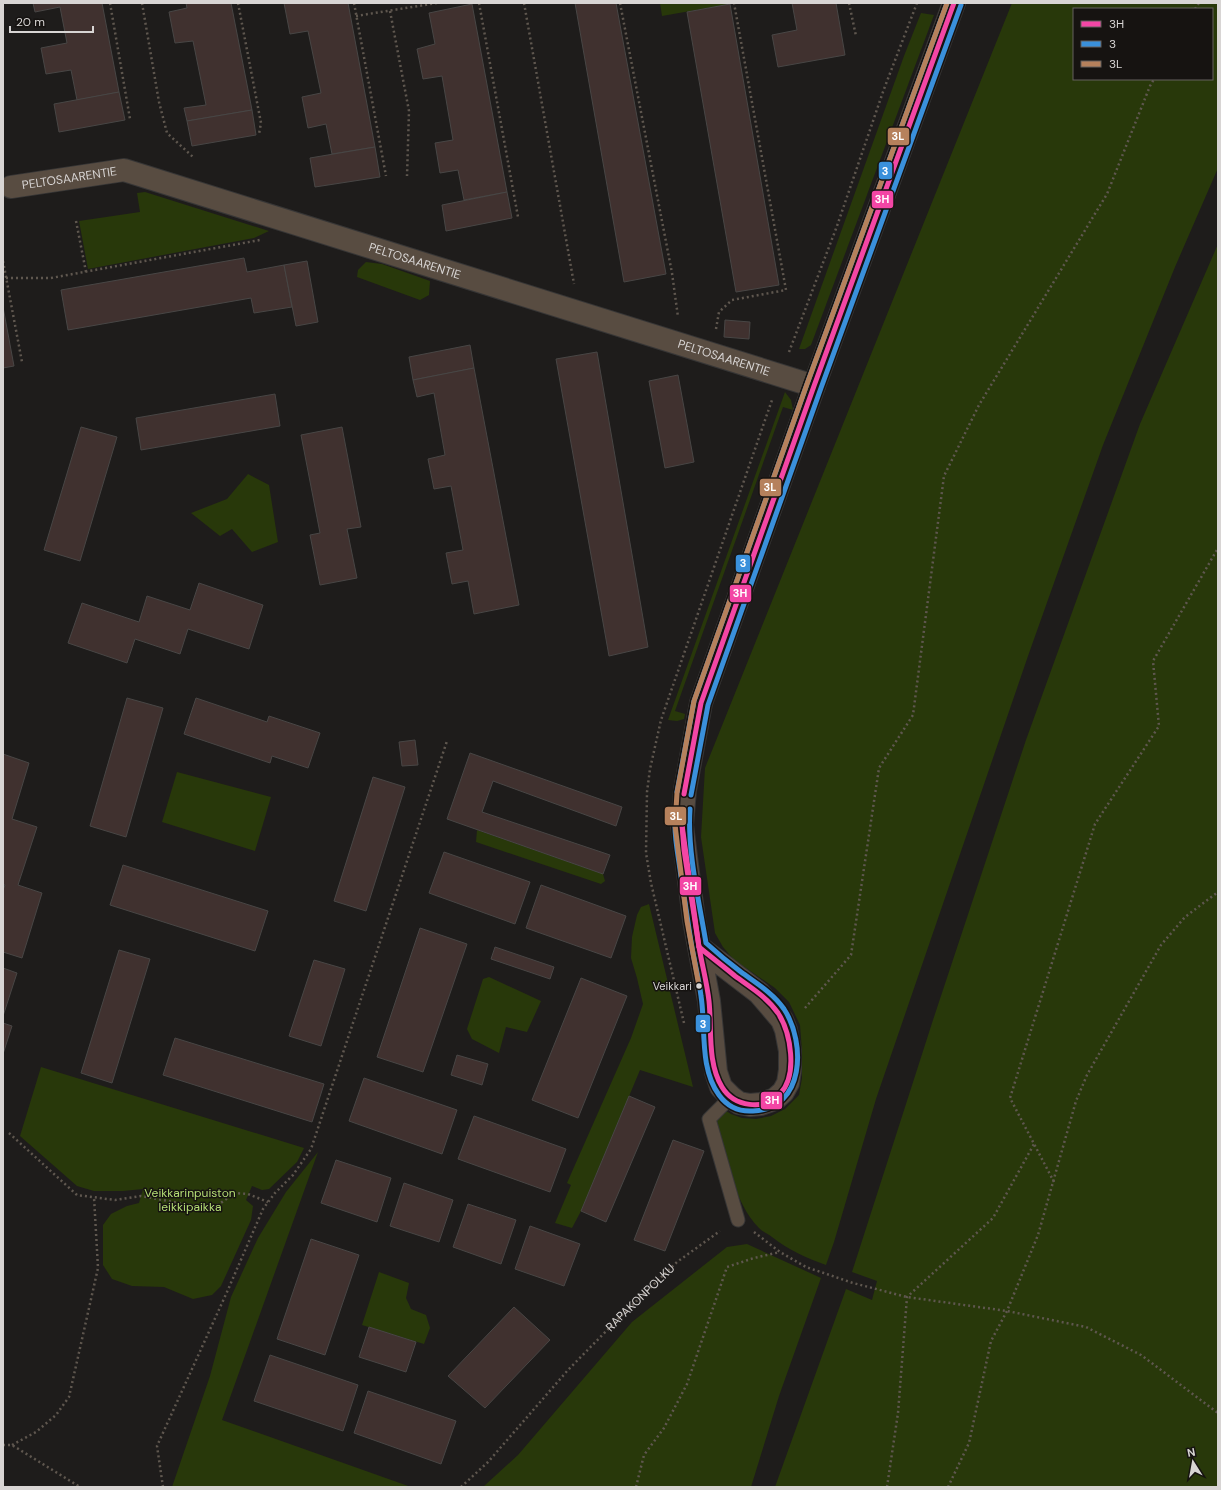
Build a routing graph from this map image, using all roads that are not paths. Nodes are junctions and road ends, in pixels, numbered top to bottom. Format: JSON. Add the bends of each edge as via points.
{"nodes":[{"id":1,"x":954,"y":3,"type":"edge"},
{"id":2,"x":11,"y":187,"type":"dead end"},
{"id":3,"x":814,"y":386,"type":"junction"},
{"id":4,"x":699,"y":947,"type":"junction"},
{"id":5,"x":731,"y":1097,"type":"junction"},
{"id":6,"x":738,"y":1220,"type":"road end"}],
"edges":[{"from":1,"to":3,"type":"street"},
{"from":2,"to":3,"type":"street","name":"PELTOSAARENTIE","via":[[124,170]]},
{"from":3,"to":4,"type":"street","via":[[701,703],[685,790],[682,825]]},
{"from":4,"to":5,"type":"street","via":[[709,1001],[716,1072],[721,1087]]},
{"from":4,"to":5,"type":"street","via":[[759,993],[782,1020],[786,1030],[790,1066],[788,1083],[783,1092],[761,1104],[739,1103]]},
{"from":5,"to":6,"type":"lane","via":[[709,1119]]}]}
